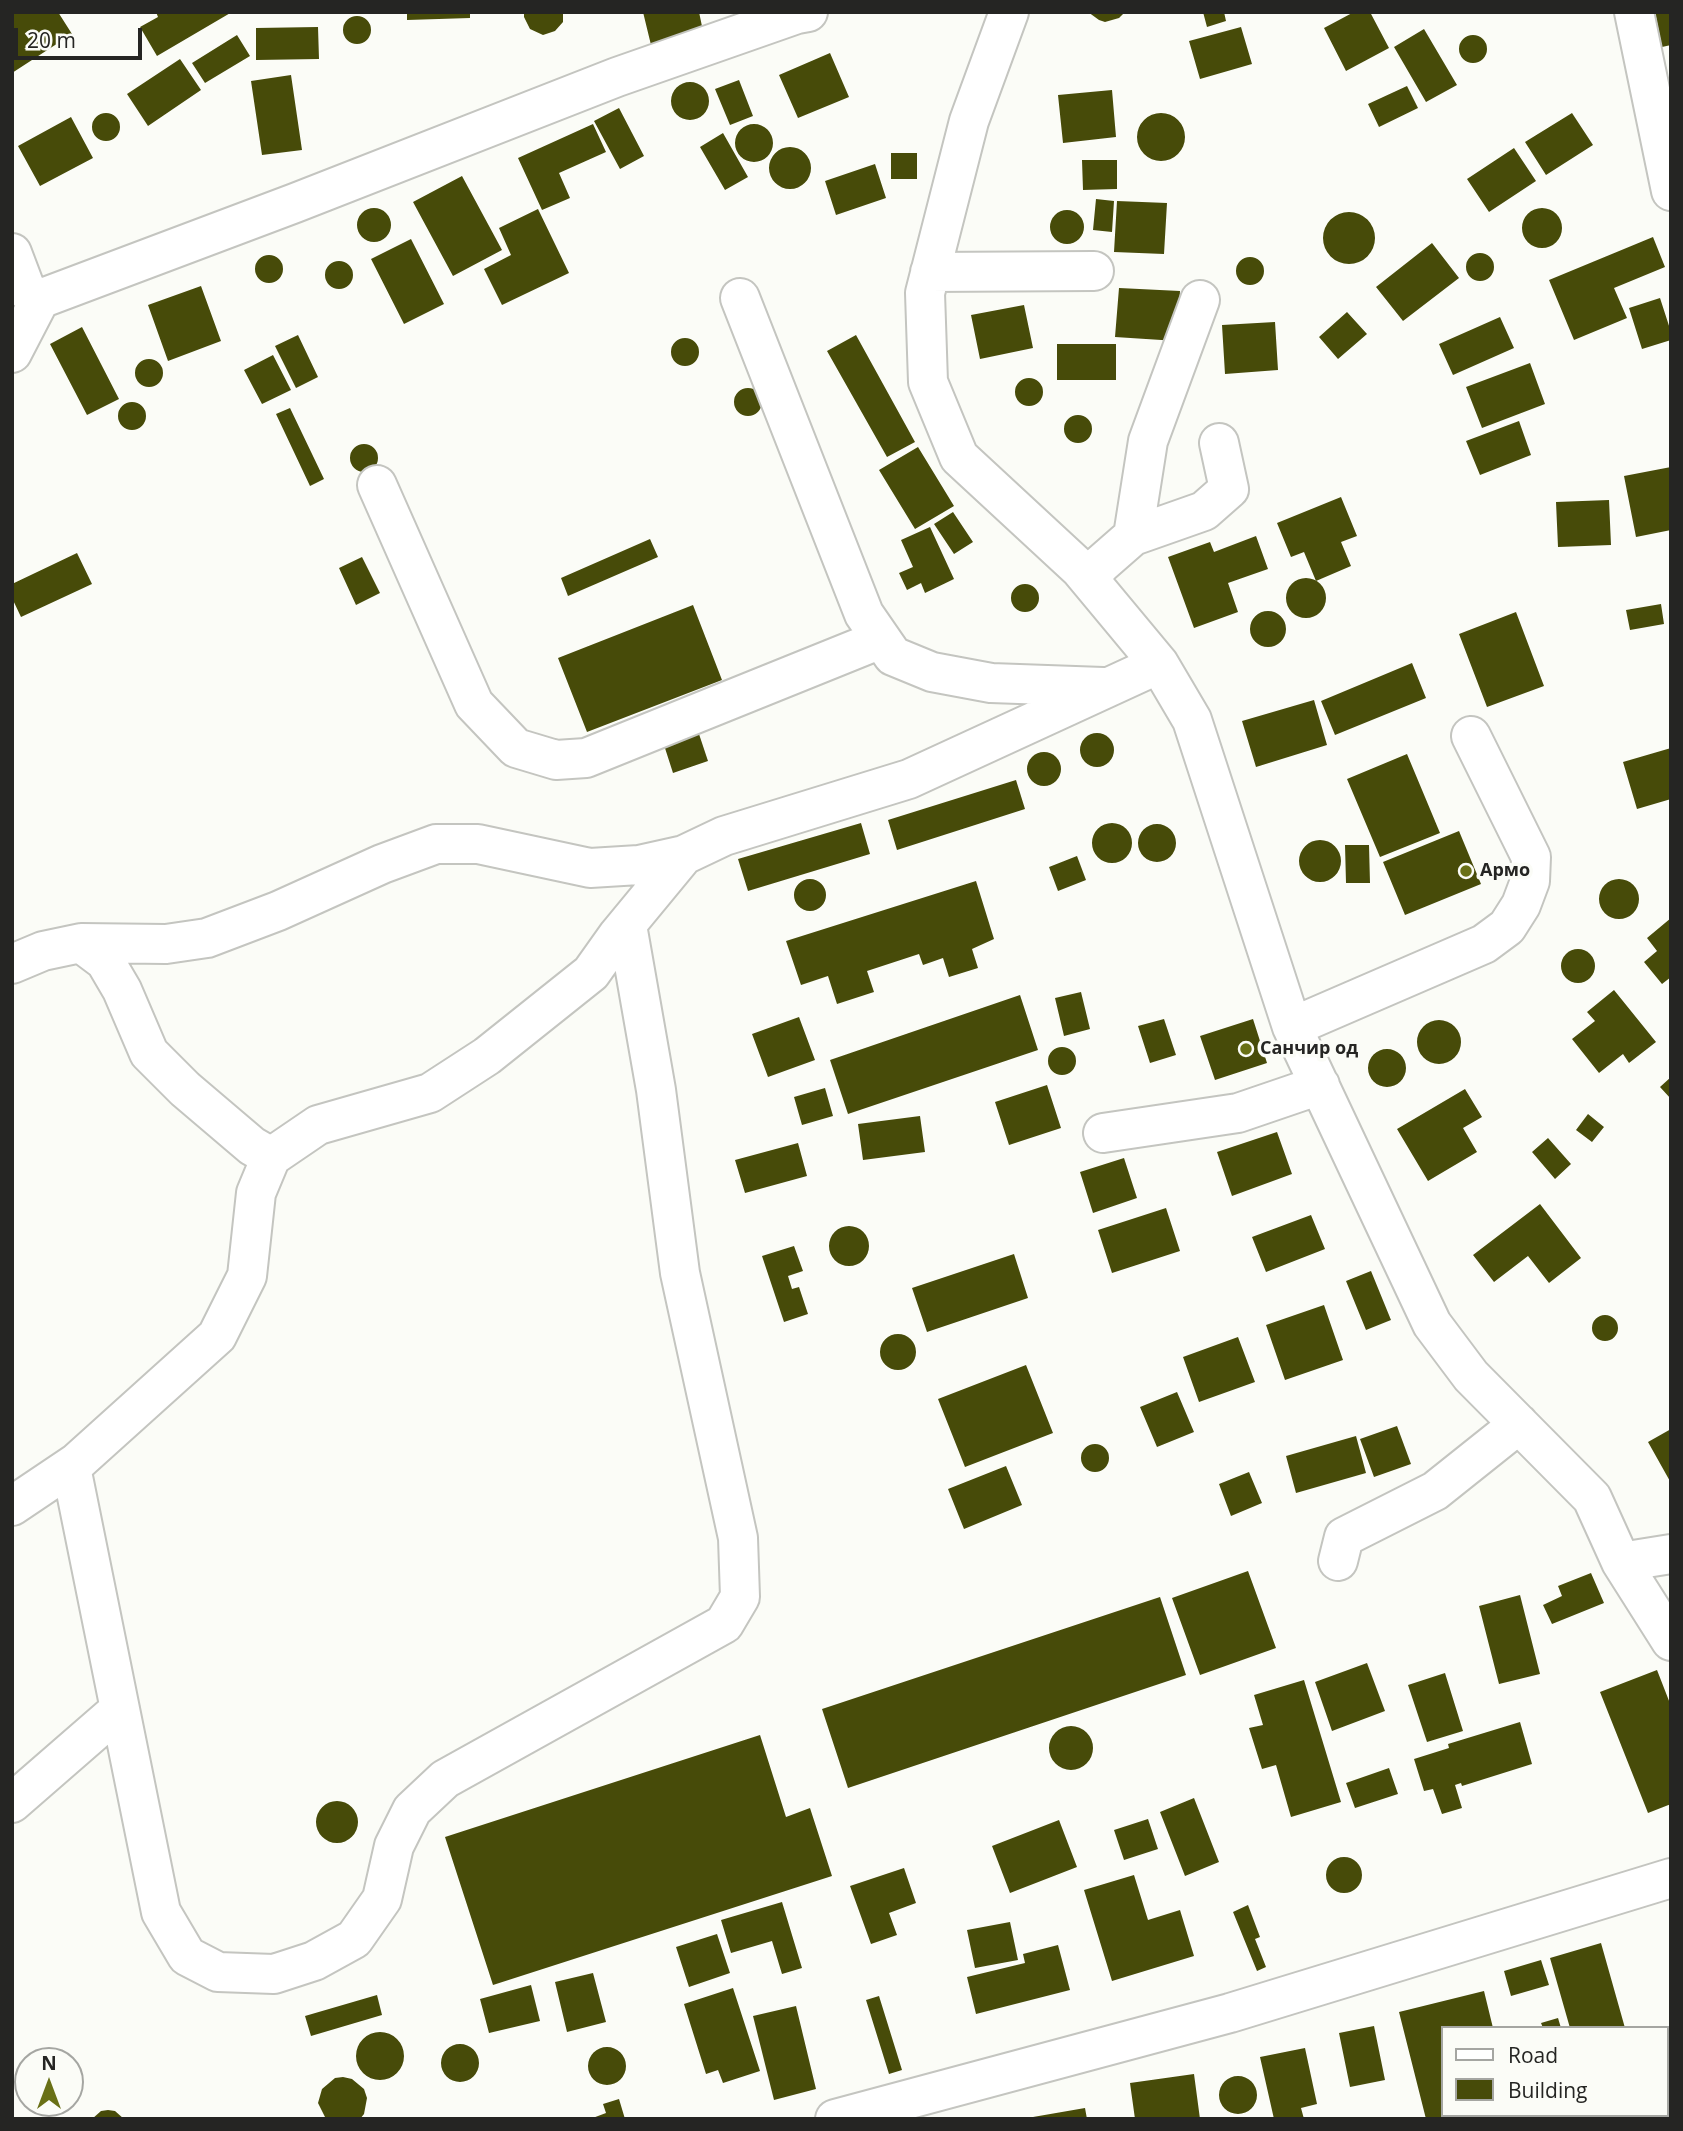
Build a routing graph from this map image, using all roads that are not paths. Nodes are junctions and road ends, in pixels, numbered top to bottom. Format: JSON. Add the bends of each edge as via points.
{"nodes":[{"id":1,"x":808,"y":12,"type":"edge"},
{"id":2,"x":1009,"y":12,"type":"edge"},
{"id":3,"x":1634,"y":12,"type":"edge"},
{"id":4,"x":1671,"y":191,"type":"edge"},
{"id":5,"x":12,"y":253,"type":"edge"},
{"id":6,"x":1094,"y":271,"type":"dead end"},
{"id":7,"x":930,"y":272,"type":"junction"},
{"id":8,"x":740,"y":298,"type":"dead end"},
{"id":9,"x":40,"y":299,"type":"junction"},
{"id":10,"x":1200,"y":300,"type":"dead end"},
{"id":11,"x":12,"y":353,"type":"edge"},
{"id":12,"x":1219,"y":443,"type":"dead end"},
{"id":13,"x":377,"y":485,"type":"dead end"},
{"id":14,"x":1133,"y":536,"type":"junction"},
{"id":15,"x":1088,"y":579,"type":"junction"},
{"id":16,"x":881,"y":639,"type":"junction"},
{"id":17,"x":1159,"y":664,"type":"junction"},
{"id":18,"x":1112,"y":687,"type":"junction"},
{"id":19,"x":1471,"y":736,"type":"dead end"},
{"id":20,"x":684,"y":855,"type":"junction"},
{"id":21,"x":627,"y":925,"type":"junction"},
{"id":22,"x":81,"y":943,"type":"junction"},
{"id":23,"x":17,"y":957,"type":"edge"},
{"id":24,"x":1292,"y":1027,"type":"junction"},
{"id":25,"x":1320,"y":1085,"type":"junction"},
{"id":26,"x":1103,"y":1133,"type":"dead end"},
{"id":27,"x":271,"y":1157,"type":"junction"},
{"id":28,"x":1519,"y":1424,"type":"junction"},
{"id":29,"x":71,"y":1466,"type":"junction"},
{"id":30,"x":12,"y":1506,"type":"edge"},
{"id":31,"x":1671,"y":1554,"type":"edge"},
{"id":32,"x":1338,"y":1561,"type":"dead end"},
{"id":33,"x":1621,"y":1562,"type":"junction"},
{"id":34,"x":1671,"y":1640,"type":"edge"},
{"id":35,"x":120,"y":1709,"type":"junction"},
{"id":36,"x":12,"y":1803,"type":"edge"},
{"id":37,"x":1671,"y":1878,"type":"edge"},
{"id":38,"x":835,"y":2119,"type":"edge"}],
"edges":[{"from":1,"to":9,"type":"street","via":[[617,77]]},
{"from":2,"to":7,"type":"street","via":[[969,121]]},
{"from":3,"to":4,"type":"street"},
{"from":5,"to":9,"type":"street","via":[[26,290]]},
{"from":6,"to":7,"type":"street"},
{"from":7,"to":15,"type":"street","via":[[925,293],[928,382],[959,457]]},
{"from":8,"to":16,"type":"street","via":[[864,614]]},
{"from":9,"to":11,"type":"street"},
{"from":10,"to":14,"type":"street","via":[[1148,441]]},
{"from":12,"to":14,"type":"street","via":[[1229,489],[1204,511]]},
{"from":13,"to":16,"type":"street","via":[[474,704],[516,748],[556,760],[586,758]]},
{"from":14,"to":15,"type":"street"},
{"from":15,"to":17,"type":"street"},
{"from":16,"to":18,"type":"street","via":[[893,656],[932,672],[991,683]]},
{"from":17,"to":18,"type":"street"},
{"from":17,"to":24,"type":"street","via":[[1192,720]]},
{"from":18,"to":20,"type":"street","via":[[909,779],[724,836]]},
{"from":19,"to":24,"type":"street","via":[[1531,857],[1530,881],[1521,905],[1507,927],[1484,944]]},
{"from":20,"to":21,"type":"street"},
{"from":20,"to":22,"type":"street","via":[[639,865],[590,868],[478,844],[436,844],[208,938],[166,944]]},
{"from":21,"to":27,"type":"street","via":[[591,973],[487,1056],[430,1093],[318,1125]]},
{"from":21,"to":35,"type":"street","via":[[656,1090],[680,1273],[738,1538],[740,1597],[724,1624],[445,1779],[412,1810],[394,1846],[382,1899],[354,1939],[314,1961],[274,1974],[218,1972],[187,1956],[161,1912]]},
{"from":22,"to":23,"type":"street"},
{"from":22,"to":27,"type":"street","via":[[105,961],[149,1053],[185,1089]]},
{"from":24,"to":25,"type":"street"},
{"from":25,"to":26,"type":"street","via":[[1238,1114]]},
{"from":25,"to":28,"type":"street","via":[[1432,1324],[1471,1376]]},
{"from":27,"to":29,"type":"street","via":[[256,1194],[247,1276],[216,1336]]},
{"from":28,"to":32,"type":"street","via":[[1435,1491],[1344,1537]]},
{"from":28,"to":33,"type":"street","via":[[1592,1498]]},
{"from":29,"to":30,"type":"street"},
{"from":29,"to":35,"type":"street"},
{"from":31,"to":33,"type":"street"},
{"from":33,"to":34,"type":"street"},
{"from":35,"to":36,"type":"street"},
{"from":37,"to":38,"type":"street","via":[[1230,2013]]}]}
